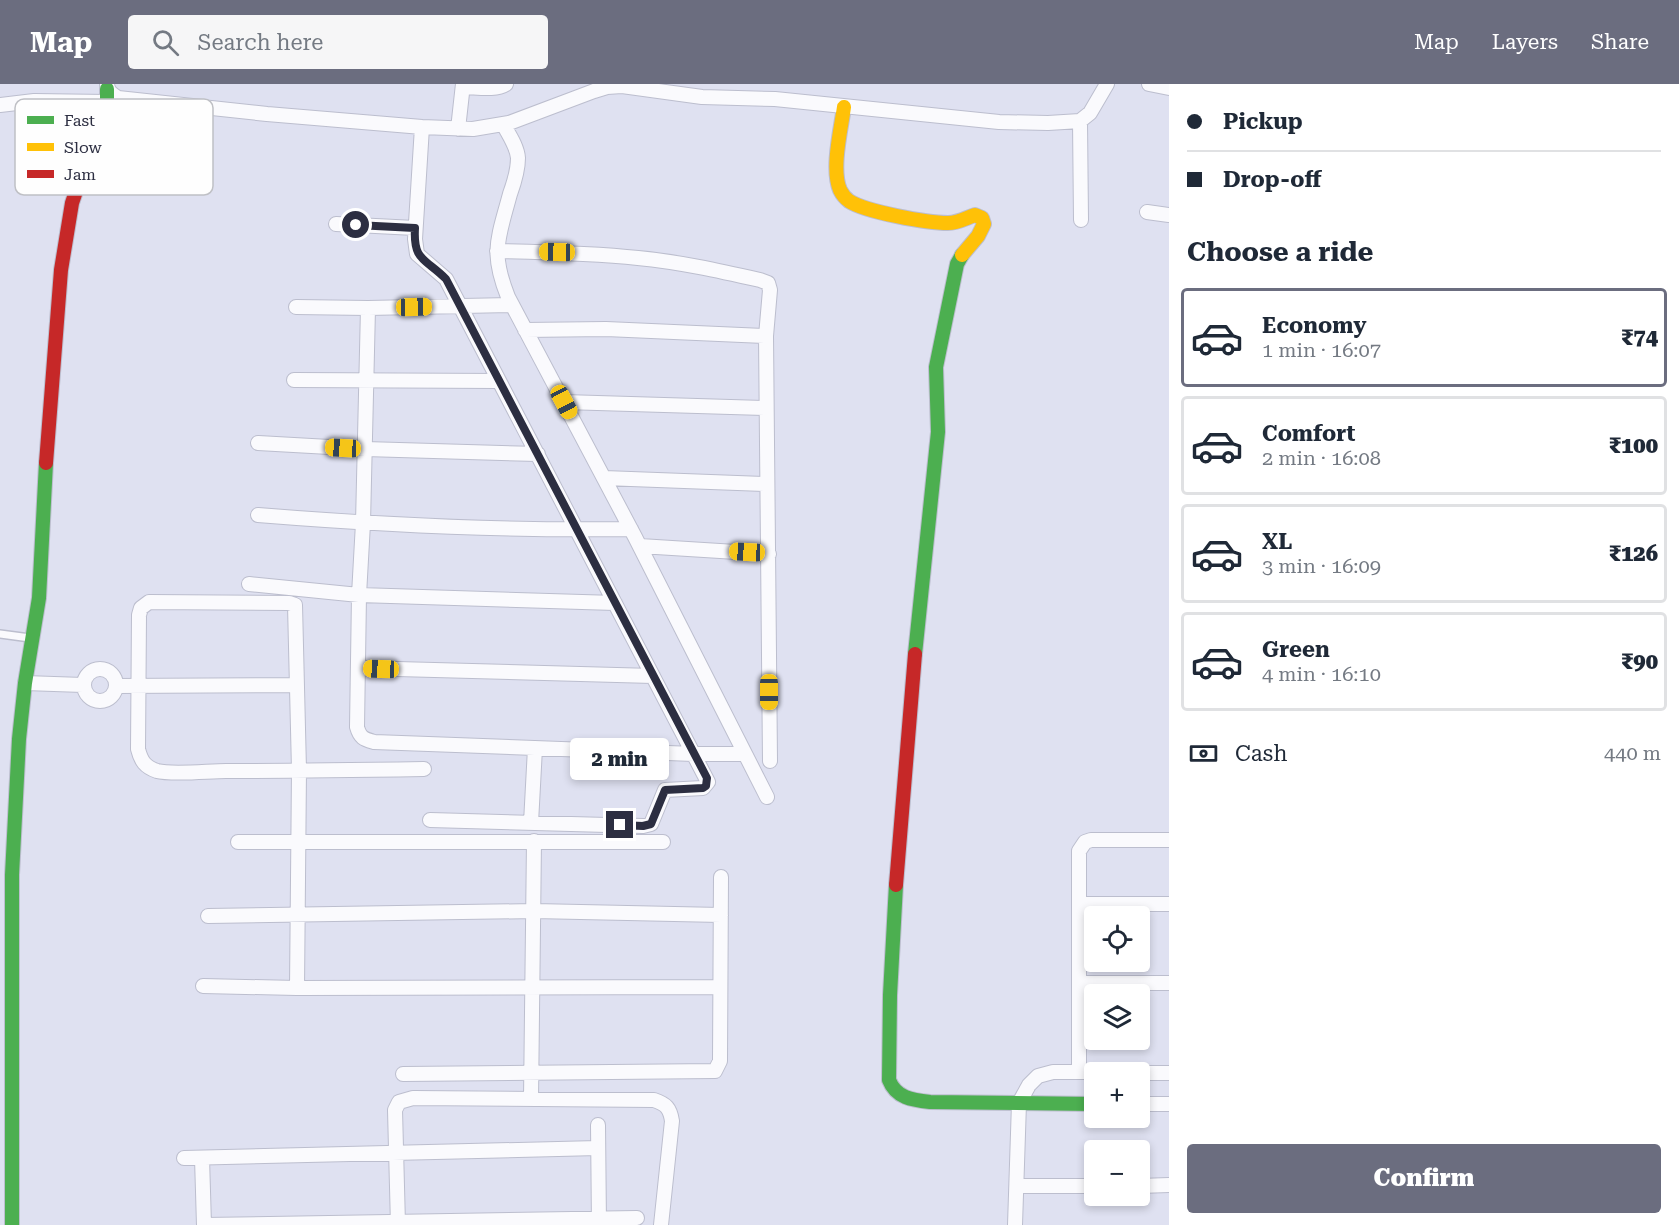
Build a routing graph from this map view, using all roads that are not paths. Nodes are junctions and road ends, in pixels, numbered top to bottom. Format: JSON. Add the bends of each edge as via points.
{"nodes":[{"id":1,"x":506,"y":84,"type":"edge"},
{"id":2,"x":1107,"y":84,"type":"edge"},
{"id":3,"x":1149,"y":84,"type":"edge"},
{"id":4,"x":463,"y":86,"type":"edge"},
{"id":5,"x":638,"y":86,"type":"edge"},
{"id":6,"x":1169,"y":88,"type":"edge"},
{"id":7,"x":107,"y":92,"type":"edge"},
{"id":8,"x":50,"y":99,"type":"edge"},
{"id":9,"x":127,"y":99,"type":"edge"},
{"id":10,"x":15,"y":103,"type":"edge"},
{"id":11,"x":0,"y":105,"type":"edge"},
{"id":12,"x":844,"y":107,"type":"junction"},
{"id":13,"x":213,"y":108,"type":"edge"},
{"id":14,"x":1080,"y":121,"type":"junction"},
{"id":15,"x":503,"y":124,"type":"junction"},
{"id":16,"x":423,"y":127,"type":"junction"},
{"id":17,"x":458,"y":129,"type":"junction"},
{"id":18,"x":74,"y":195,"type":"edge"},
{"id":19,"x":1148,"y":212,"type":"dead end"},
{"id":20,"x":1169,"y":215,"type":"edge"},
{"id":21,"x":1081,"y":220,"type":"dead end"},
{"id":22,"x":336,"y":224,"type":"dead end"},
{"id":23,"x":415,"y":228,"type":"junction"},
{"id":24,"x":496,"y":251,"type":"junction"},
{"id":25,"x":512,"y":304,"type":"junction"},
{"id":26,"x":460,"y":306,"type":"junction"},
{"id":27,"x":297,"y":307,"type":"dead end"},
{"id":28,"x":368,"y":308,"type":"junction"},
{"id":29,"x":525,"y":330,"type":"junction"},
{"id":30,"x":766,"y":336,"type":"junction"},
{"id":31,"x":294,"y":380,"type":"dead end"},
{"id":32,"x":366,"y":381,"type":"junction"},
{"id":33,"x":499,"y":381,"type":"junction"},
{"id":34,"x":564,"y":402,"type":"junction"},
{"id":35,"x":766,"y":408,"type":"junction"},
{"id":36,"x":258,"y":443,"type":"dead end"},
{"id":37,"x":364,"y":449,"type":"junction"},
{"id":38,"x":538,"y":454,"type":"junction"},
{"id":39,"x":604,"y":478,"type":"junction"},
{"id":40,"x":767,"y":484,"type":"junction"},
{"id":41,"x":258,"y":515,"type":"dead end"},
{"id":42,"x":363,"y":523,"type":"junction"},
{"id":43,"x":631,"y":529,"type":"junction"},
{"id":44,"x":577,"y":530,"type":"junction"},
{"id":45,"x":640,"y":546,"type":"junction"},
{"id":46,"x":769,"y":554,"type":"junction"},
{"id":47,"x":249,"y":584,"type":"dead end"},
{"id":48,"x":359,"y":595,"type":"junction"},
{"id":49,"x":615,"y":603,"type":"junction"},
{"id":50,"x":0,"y":634,"type":"edge"},
{"id":51,"x":33,"y":638,"type":"junction"},
{"id":52,"x":359,"y":668,"type":"junction"},
{"id":53,"x":653,"y":676,"type":"junction"},
{"id":54,"x":25,"y":683,"type":"junction"},
{"id":55,"x":83,"y":685,"type":"junction"},
{"id":56,"x":116,"y":686,"type":"junction"},
{"id":57,"x":140,"y":686,"type":"junction"},
{"id":58,"x":296,"y":686,"type":"junction"},
{"id":59,"x":535,"y":748,"type":"junction"},
{"id":60,"x":694,"y":754,"type":"junction"},
{"id":61,"x":745,"y":754,"type":"junction"},
{"id":62,"x":770,"y":761,"type":"dead end"},
{"id":63,"x":424,"y":769,"type":"dead end"},
{"id":64,"x":299,"y":770,"type":"junction"},
{"id":65,"x":767,"y":798,"type":"dead end"},
{"id":66,"x":430,"y":820,"type":"dead end"},
{"id":67,"x":531,"y":823,"type":"junction"},
{"id":68,"x":1169,"y":840,"type":"edge"},
{"id":69,"x":299,"y":841,"type":"junction"},
{"id":70,"x":534,"y":841,"type":"junction"},
{"id":71,"x":238,"y":842,"type":"dead end"},
{"id":72,"x":663,"y":842,"type":"dead end"},
{"id":73,"x":721,"y":877,"type":"dead end"},
{"id":74,"x":1079,"y":904,"type":"junction"},
{"id":75,"x":1169,"y":904,"type":"edge"},
{"id":76,"x":534,"y":911,"type":"junction"},
{"id":77,"x":298,"y":914,"type":"junction"},
{"id":78,"x":721,"y":915,"type":"junction"},
{"id":79,"x":208,"y":916,"type":"dead end"},
{"id":80,"x":1079,"y":983,"type":"junction"},
{"id":81,"x":1169,"y":983,"type":"edge"},
{"id":82,"x":203,"y":986,"type":"dead end"},
{"id":83,"x":533,"y":987,"type":"junction"},
{"id":84,"x":720,"y":987,"type":"junction"},
{"id":85,"x":297,"y":988,"type":"junction"},
{"id":86,"x":532,"y":1072,"type":"junction"},
{"id":87,"x":1079,"y":1072,"type":"junction"},
{"id":88,"x":1084,"y":1072,"type":"edge"},
{"id":89,"x":1150,"y":1073,"type":"edge"},
{"id":90,"x":1169,"y":1073,"type":"edge"},
{"id":91,"x":403,"y":1074,"type":"dead end"},
{"id":92,"x":531,"y":1099,"type":"junction"},
{"id":93,"x":1020,"y":1103,"type":"junction"},
{"id":94,"x":1084,"y":1104,"type":"edge"},
{"id":95,"x":1150,"y":1104,"type":"edge"},
{"id":96,"x":1169,"y":1104,"type":"edge"},
{"id":97,"x":598,"y":1125,"type":"dead end"},
{"id":98,"x":598,"y":1148,"type":"junction"},
{"id":99,"x":396,"y":1154,"type":"junction"},
{"id":100,"x":184,"y":1158,"type":"dead end"},
{"id":101,"x":202,"y":1158,"type":"junction"},
{"id":102,"x":1150,"y":1185,"type":"edge"},
{"id":103,"x":1169,"y":1185,"type":"edge"},
{"id":104,"x":1018,"y":1186,"type":"junction"},
{"id":105,"x":1084,"y":1186,"type":"edge"},
{"id":106,"x":637,"y":1218,"type":"dead end"},
{"id":107,"x":599,"y":1221,"type":"edge"},
{"id":108,"x":398,"y":1223,"type":"edge"},
{"id":109,"x":12,"y":1225,"type":"edge"},
{"id":110,"x":204,"y":1225,"type":"edge"},
{"id":111,"x":661,"y":1225,"type":"edge"},
{"id":112,"x":1015,"y":1225,"type":"edge"}],
"edges":[{"from":1,"to":4,"type":"street","via":[[494,88]]},
{"from":2,"to":14,"type":"street","via":[[1090,113]]},
{"from":3,"to":6,"type":"street"},
{"from":4,"to":17,"type":"street"},
{"from":5,"to":12,"type":"street","via":[[702,97],[775,99]]},
{"from":5,"to":15,"type":"street","via":[[607,87]]},
{"from":7,"to":8,"type":"street"},
{"from":7,"to":9,"type":"street"},
{"from":10,"to":11,"type":"street"},
{"from":12,"to":14,"type":"street","via":[[999,122]]},
{"from":12,"to":93,"type":"street","via":[[837,173],[845,198],[867,208],[938,223],[975,215],[982,218],[984,225],[957,264],[936,367],[938,432],[921,569],[898,841],[889,1080],[895,1093],[910,1099]]},
{"from":13,"to":16,"type":"street"},
{"from":14,"to":21,"type":"street"},
{"from":15,"to":17,"type":"street"},
{"from":15,"to":24,"type":"street","via":[[518,158]]},
{"from":16,"to":17,"type":"street"},
{"from":16,"to":23,"type":"street"},
{"from":18,"to":51,"type":"street","via":[[64,247]]},
{"from":19,"to":20,"type":"street"},
{"from":22,"to":23,"type":"street"},
{"from":23,"to":26,"type":"street","via":[[417,254],[446,279]]},
{"from":24,"to":25,"type":"street","via":[[500,276]]},
{"from":24,"to":30,"type":"street","via":[[639,258],[765,281],[770,290]]},
{"from":25,"to":26,"type":"street"},
{"from":25,"to":29,"type":"street"},
{"from":26,"to":28,"type":"street"},
{"from":26,"to":33,"type":"street"},
{"from":27,"to":28,"type":"street"},
{"from":28,"to":32,"type":"street"},
{"from":29,"to":30,"type":"street","via":[[606,329]]},
{"from":29,"to":34,"type":"street"},
{"from":30,"to":35,"type":"street"},
{"from":31,"to":32,"type":"street"},
{"from":32,"to":33,"type":"street"},
{"from":32,"to":37,"type":"street"},
{"from":33,"to":38,"type":"street"},
{"from":34,"to":35,"type":"street"},
{"from":34,"to":39,"type":"street"},
{"from":35,"to":40,"type":"street"},
{"from":36,"to":37,"type":"street"},
{"from":37,"to":38,"type":"street"},
{"from":37,"to":42,"type":"street"},
{"from":38,"to":44,"type":"street"},
{"from":39,"to":40,"type":"street"},
{"from":39,"to":43,"type":"street"},
{"from":40,"to":46,"type":"street"},
{"from":41,"to":42,"type":"street"},
{"from":42,"to":44,"type":"street"},
{"from":42,"to":48,"type":"street"},
{"from":43,"to":44,"type":"street"},
{"from":43,"to":45,"type":"street"},
{"from":44,"to":49,"type":"street"},
{"from":45,"to":46,"type":"street"},
{"from":45,"to":61,"type":"street"},
{"from":46,"to":62,"type":"street"},
{"from":47,"to":48,"type":"street"},
{"from":48,"to":49,"type":"street"},
{"from":48,"to":52,"type":"street"},
{"from":49,"to":53,"type":"street"},
{"from":50,"to":51,"type":"lane"},
{"from":51,"to":54,"type":"street"},
{"from":52,"to":53,"type":"street"},
{"from":52,"to":59,"type":"street","via":[[357,727],[363,739]]},
{"from":53,"to":60,"type":"street"},
{"from":54,"to":55,"type":"street"},
{"from":54,"to":109,"type":"street","via":[[12,875]]},
{"from":55,"to":56,"type":"street","via":[[87,695],[97,701],[112,696]]},
{"from":55,"to":56,"type":"street","via":[[91,670],[103,668],[113,675]]},
{"from":56,"to":57,"type":"street"},
{"from":57,"to":58,"type":"street"},
{"from":57,"to":58,"type":"street","via":[[140,615],[148,602],[295,605]]},
{"from":57,"to":64,"type":"street","via":[[138,749],[145,766],[159,771]]},
{"from":58,"to":64,"type":"street"},
{"from":59,"to":60,"type":"street"},
{"from":59,"to":67,"type":"street"},
{"from":60,"to":61,"type":"street"},
{"from":60,"to":67,"type":"street","via":[[707,778],[706,786],[665,790],[651,824]]},
{"from":61,"to":65,"type":"street"},
{"from":63,"to":64,"type":"street"},
{"from":64,"to":69,"type":"street"},
{"from":66,"to":67,"type":"street"},
{"from":68,"to":74,"type":"street","via":[[1084,842],[1079,851]]},
{"from":69,"to":70,"type":"street"},
{"from":69,"to":71,"type":"street"},
{"from":69,"to":77,"type":"street"},
{"from":70,"to":72,"type":"street"},
{"from":70,"to":76,"type":"street"},
{"from":73,"to":78,"type":"street"},
{"from":74,"to":75,"type":"street"},
{"from":74,"to":80,"type":"street"},
{"from":76,"to":77,"type":"street"},
{"from":76,"to":78,"type":"street"},
{"from":76,"to":83,"type":"street"},
{"from":77,"to":79,"type":"street"},
{"from":77,"to":85,"type":"street"},
{"from":78,"to":84,"type":"street"},
{"from":80,"to":81,"type":"street"},
{"from":80,"to":87,"type":"street"},
{"from":82,"to":85,"type":"street"},
{"from":83,"to":84,"type":"street"},
{"from":83,"to":85,"type":"street"},
{"from":83,"to":86,"type":"street"},
{"from":84,"to":86,"type":"street","via":[[720,1061],[715,1071]]},
{"from":86,"to":91,"type":"street"},
{"from":86,"to":92,"type":"street"},
{"from":87,"to":88,"type":"street"},
{"from":87,"to":93,"type":"street","via":[[1038,1076]]},
{"from":89,"to":90,"type":"street"},
{"from":92,"to":99,"type":"street","via":[[402,1100],[395,1110]]},
{"from":92,"to":111,"type":"street","via":[[654,1100],[666,1105],[672,1121]]},
{"from":93,"to":94,"type":"street"},
{"from":93,"to":104,"type":"street"},
{"from":95,"to":96,"type":"street"},
{"from":97,"to":98,"type":"street"},
{"from":98,"to":99,"type":"street"},
{"from":98,"to":107,"type":"street"},
{"from":99,"to":101,"type":"street"},
{"from":99,"to":108,"type":"street"},
{"from":100,"to":101,"type":"street"},
{"from":101,"to":110,"type":"street"},
{"from":102,"to":103,"type":"street"},
{"from":104,"to":105,"type":"street"},
{"from":104,"to":112,"type":"street"},
{"from":106,"to":107,"type":"street"},
{"from":107,"to":108,"type":"street"},
{"from":108,"to":110,"type":"street"}]}
